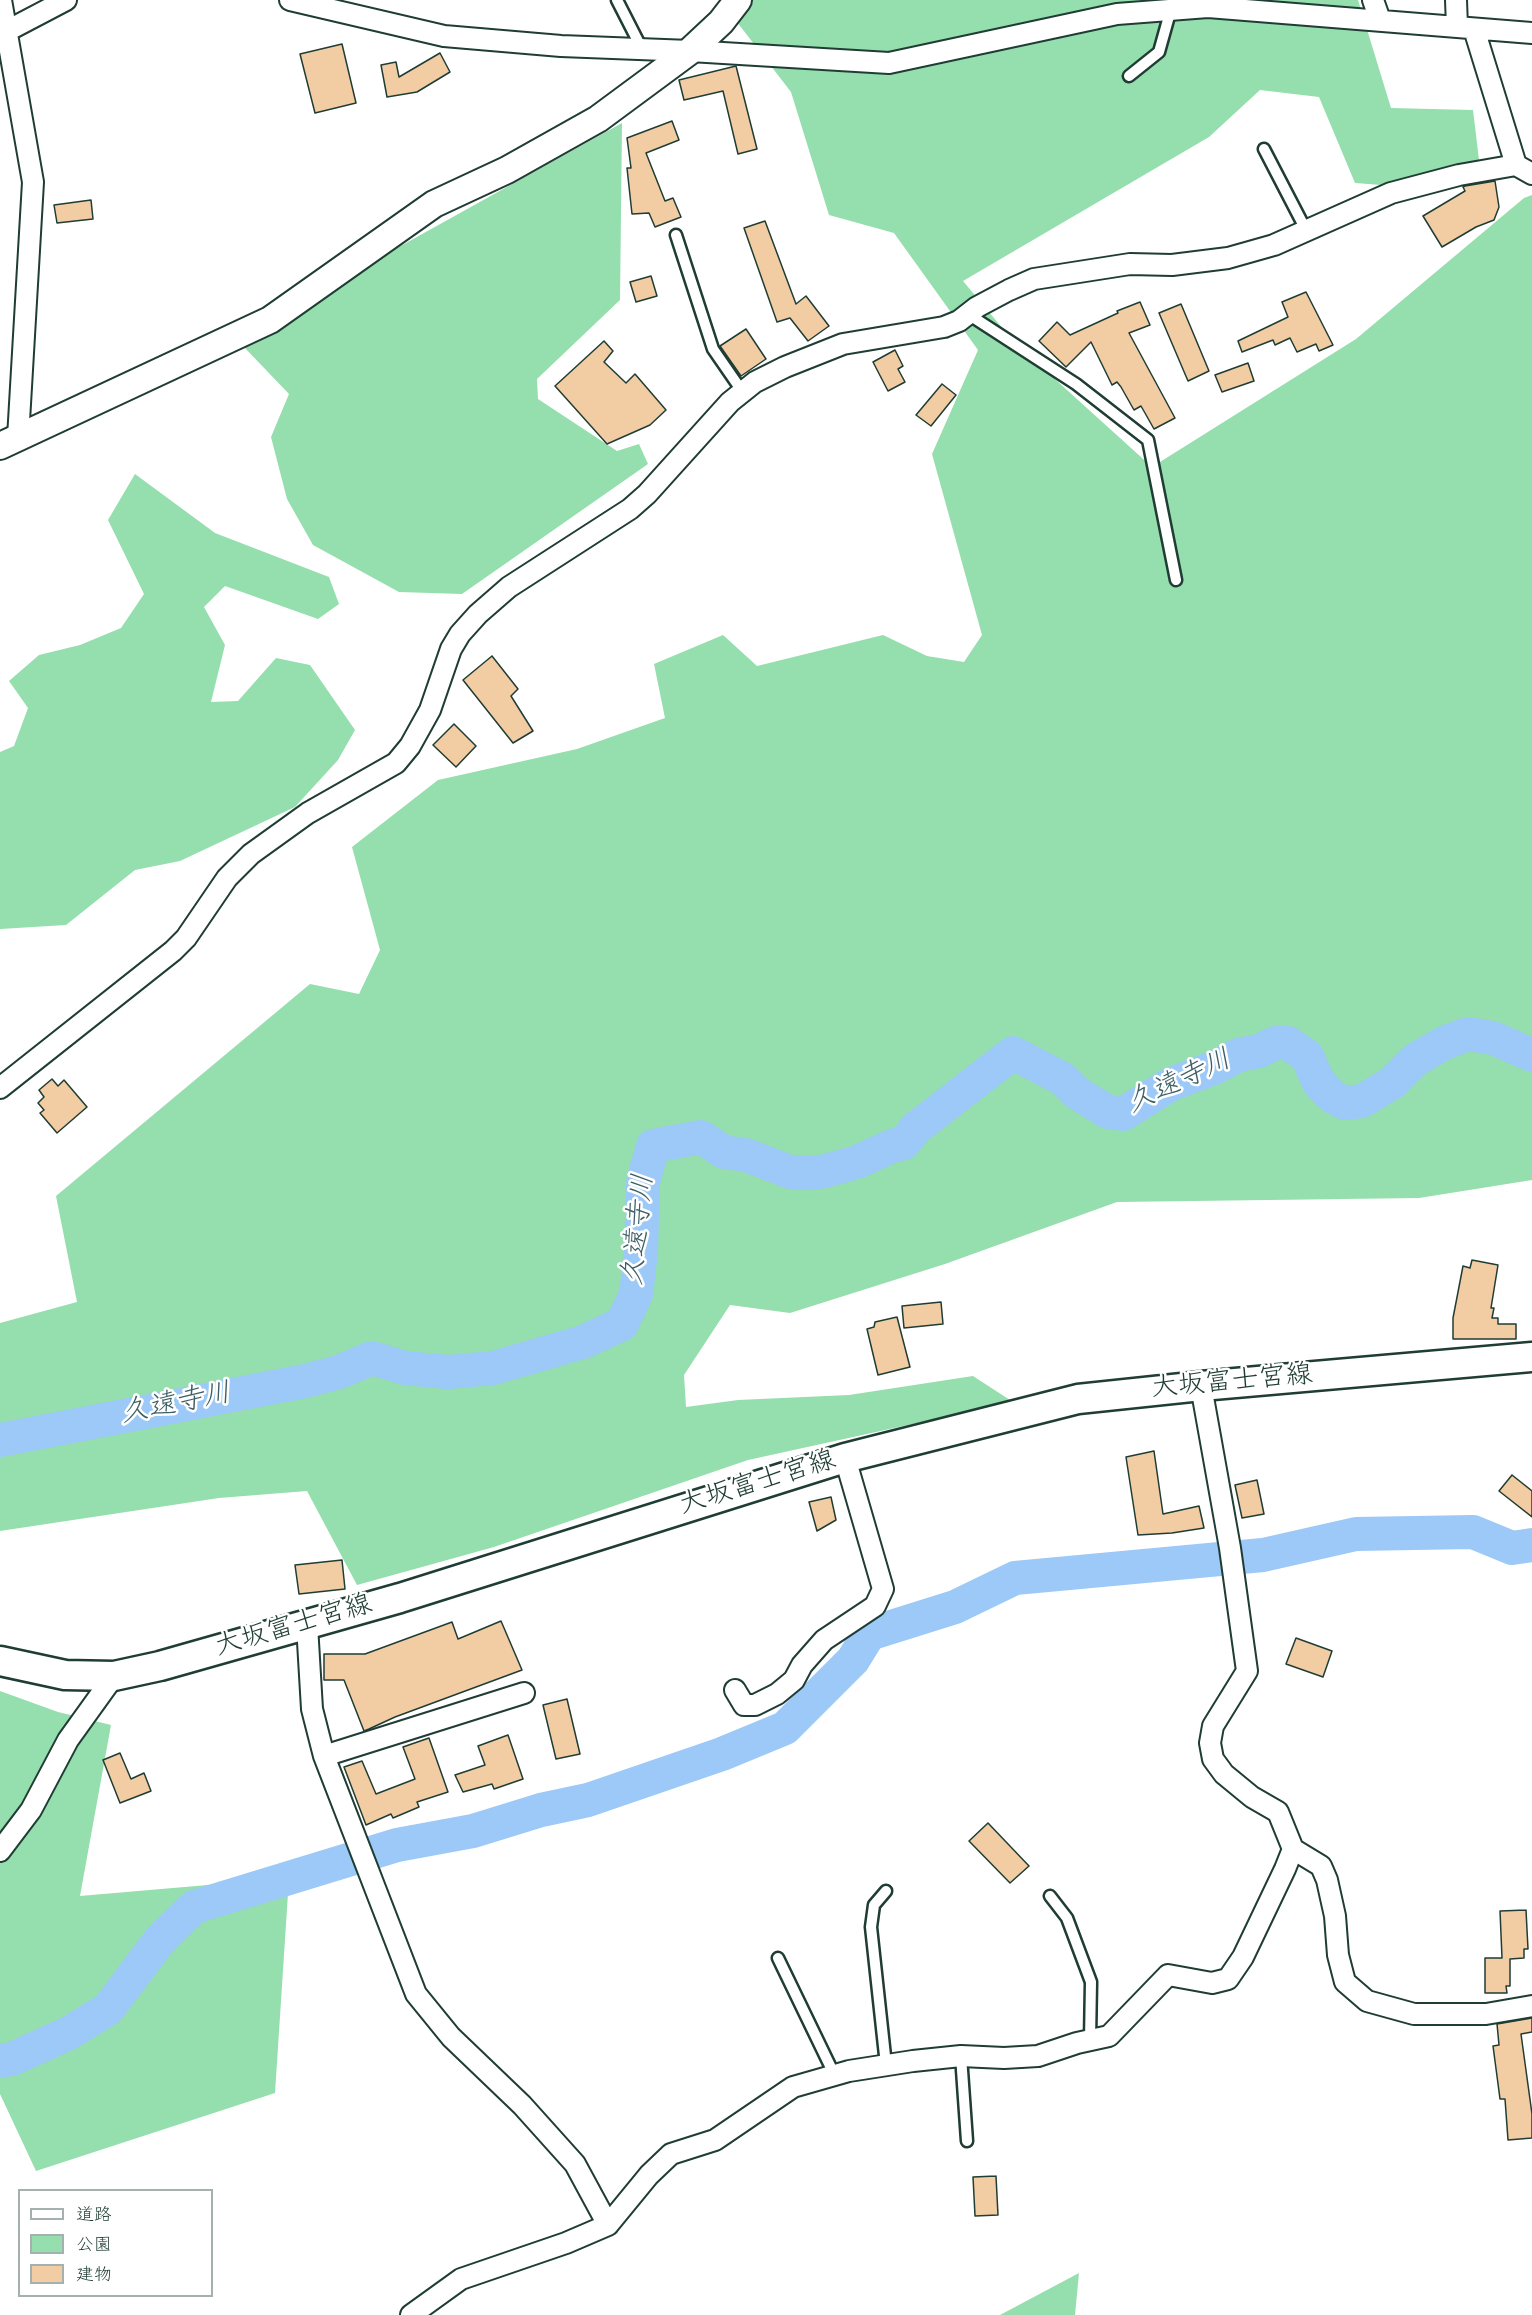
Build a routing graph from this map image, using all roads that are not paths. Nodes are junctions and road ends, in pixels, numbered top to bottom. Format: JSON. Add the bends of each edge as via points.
{"nodes":[{"id":1,"x":1,"y":0,"type":"edge"},
{"id":2,"x":66,"y":0,"type":"edge"},
{"id":3,"x":290,"y":0,"type":"edge"},
{"id":4,"x":617,"y":0,"type":"edge"},
{"id":5,"x":738,"y":0,"type":"edge"},
{"id":6,"x":1372,"y":0,"type":"edge"},
{"id":7,"x":1456,"y":0,"type":"edge"},
{"id":8,"x":353,"y":7,"type":"edge"},
{"id":9,"x":1171,"y":9,"type":"junction"},
{"id":10,"x":1380,"y":20,"type":"junction"},
{"id":11,"x":1466,"y":28,"type":"junction"},
{"id":12,"x":5,"y":32,"type":"junction"},
{"id":13,"x":1532,"y":33,"type":"edge"},
{"id":14,"x":642,"y":50,"type":"junction"},
{"id":15,"x":690,"y":51,"type":"junction"},
{"id":16,"x":1129,"y":76,"type":"dead end"},
{"id":17,"x":1264,"y":149,"type":"dead end"},
{"id":18,"x":1524,"y":169,"type":"edge"},
{"id":19,"x":1306,"y":230,"type":"junction"},
{"id":20,"x":676,"y":235,"type":"dead end"},
{"id":21,"x":968,"y":314,"type":"junction"},
{"id":22,"x":742,"y":391,"type":"junction"},
{"id":23,"x":9,"y":442,"type":"edge"},
{"id":24,"x":1176,"y":580,"type":"dead end"},
{"id":25,"x":0,"y":1088,"type":"edge"},
{"id":26,"x":1532,"y":1357,"type":"edge"},
{"id":27,"x":1201,"y":1386,"type":"junction"},
{"id":28,"x":845,"y":1458,"type":"junction"},
{"id":29,"x":307,"y":1625,"type":"junction"},
{"id":30,"x":0,"y":1661,"type":"edge"},
{"id":31,"x":114,"y":1676,"type":"junction"},
{"id":32,"x":735,"y":1690,"type":"dead end"},
{"id":33,"x":524,"y":1694,"type":"dead end"},
{"id":34,"x":324,"y":1756,"type":"junction"},
{"id":35,"x":1293,"y":1849,"type":"junction"},
{"id":36,"x":0,"y":1851,"type":"edge"},
{"id":37,"x":886,"y":1891,"type":"dead end"},
{"id":38,"x":1050,"y":1896,"type":"dead end"},
{"id":39,"x":778,"y":1958,"type":"dead end"},
{"id":40,"x":1532,"y":2006,"type":"edge"},
{"id":41,"x":1090,"y":2040,"type":"junction"},
{"id":42,"x":961,"y":2056,"type":"junction"},
{"id":43,"x":886,"y":2065,"type":"junction"},
{"id":44,"x":834,"y":2074,"type":"junction"},
{"id":45,"x":968,"y":2141,"type":"dead end"},
{"id":46,"x":608,"y":2225,"type":"junction"},
{"id":47,"x":411,"y":2315,"type":"edge"}],
"edges":[{"from":1,"to":12,"type":"street"},
{"from":2,"to":12,"type":"street"},
{"from":3,"to":8,"type":"street"},
{"from":4,"to":14,"type":"lane"},
{"from":5,"to":15,"type":"street"},
{"from":6,"to":10,"type":"street"},
{"from":7,"to":11,"type":"street"},
{"from":8,"to":14,"type":"street","via":[[444,36]]},
{"from":9,"to":10,"type":"street","via":[[1208,7]]},
{"from":9,"to":15,"type":"street","via":[[1117,14],[889,63]]},
{"from":9,"to":16,"type":"lane","via":[[1159,52]]},
{"from":10,"to":11,"type":"street"},
{"from":11,"to":13,"type":"street"},
{"from":11,"to":18,"type":"street"},
{"from":12,"to":23,"type":"street","via":[[33,182]]},
{"from":14,"to":15,"type":"street"},
{"from":15,"to":23,"type":"street","via":[[598,119],[507,170],[434,204],[270,320]]},
{"from":17,"to":19,"type":"lane"},
{"from":18,"to":19,"type":"street","via":[[1459,175],[1391,193]]},
{"from":19,"to":21,"type":"street","via":[[1274,245],[1228,258],[1172,265],[1130,264],[1034,279]]},
{"from":20,"to":22,"type":"lane","via":[[712,349]]},
{"from":21,"to":22,"type":"street","via":[[944,327],[843,344],[785,367]]},
{"from":21,"to":24,"type":"lane","via":[[1076,384],[1148,441]]},
{"from":22,"to":25,"type":"street","via":[[630,509],[509,587],[460,634],[430,710],[396,763],[308,813],[251,854],[227,878],[186,938]]},
{"from":26,"to":27,"type":"main road","name":"大坂富士宮線"},
{"from":27,"to":28,"type":"main road","name":"大坂富士宮線","via":[[1078,1399]]},
{"from":27,"to":35,"type":"street","via":[[1247,1671],[1213,1726],[1210,1743],[1213,1758],[1224,1774],[1278,1812]]},
{"from":28,"to":29,"type":"main road","name":"大坂富士宮線"},
{"from":28,"to":32,"type":"street","via":[[883,1589],[875,1606],[824,1641],[794,1680],[777,1694],[755,1705],[744,1705]]},
{"from":29,"to":31,"type":"main road","name":"大坂富士宮線"},
{"from":29,"to":34,"type":"street","via":[[312,1709]]},
{"from":30,"to":31,"type":"main road","name":"大坂富士宮線","via":[[65,1675]]},
{"from":31,"to":36,"type":"street","via":[[68,1740],[31,1810]]},
{"from":33,"to":34,"type":"street"},
{"from":34,"to":46,"type":"street","via":[[416,1994],[451,2037],[522,2105],[575,2164]]},
{"from":35,"to":40,"type":"street","via":[[1321,1866],[1335,1916],[1345,1982],[1367,2001],[1414,2014],[1486,2014]]},
{"from":35,"to":41,"type":"street","via":[[1243,1957],[1228,1979],[1212,1983],[1168,1975],[1109,2036]]},
{"from":37,"to":43,"type":"lane","via":[[874,1905],[871,1928]]},
{"from":38,"to":41,"type":"lane","via":[[1067,1918],[1092,1982]]},
{"from":39,"to":44,"type":"lane"},
{"from":41,"to":42,"type":"street","via":[[1038,2056]]},
{"from":42,"to":43,"type":"street"},
{"from":42,"to":45,"type":"lane"},
{"from":43,"to":44,"type":"street"},
{"from":44,"to":46,"type":"street","via":[[793,2087],[715,2140],[671,2154]]},
{"from":46,"to":47,"type":"street","via":[[461,2279]]}]}
